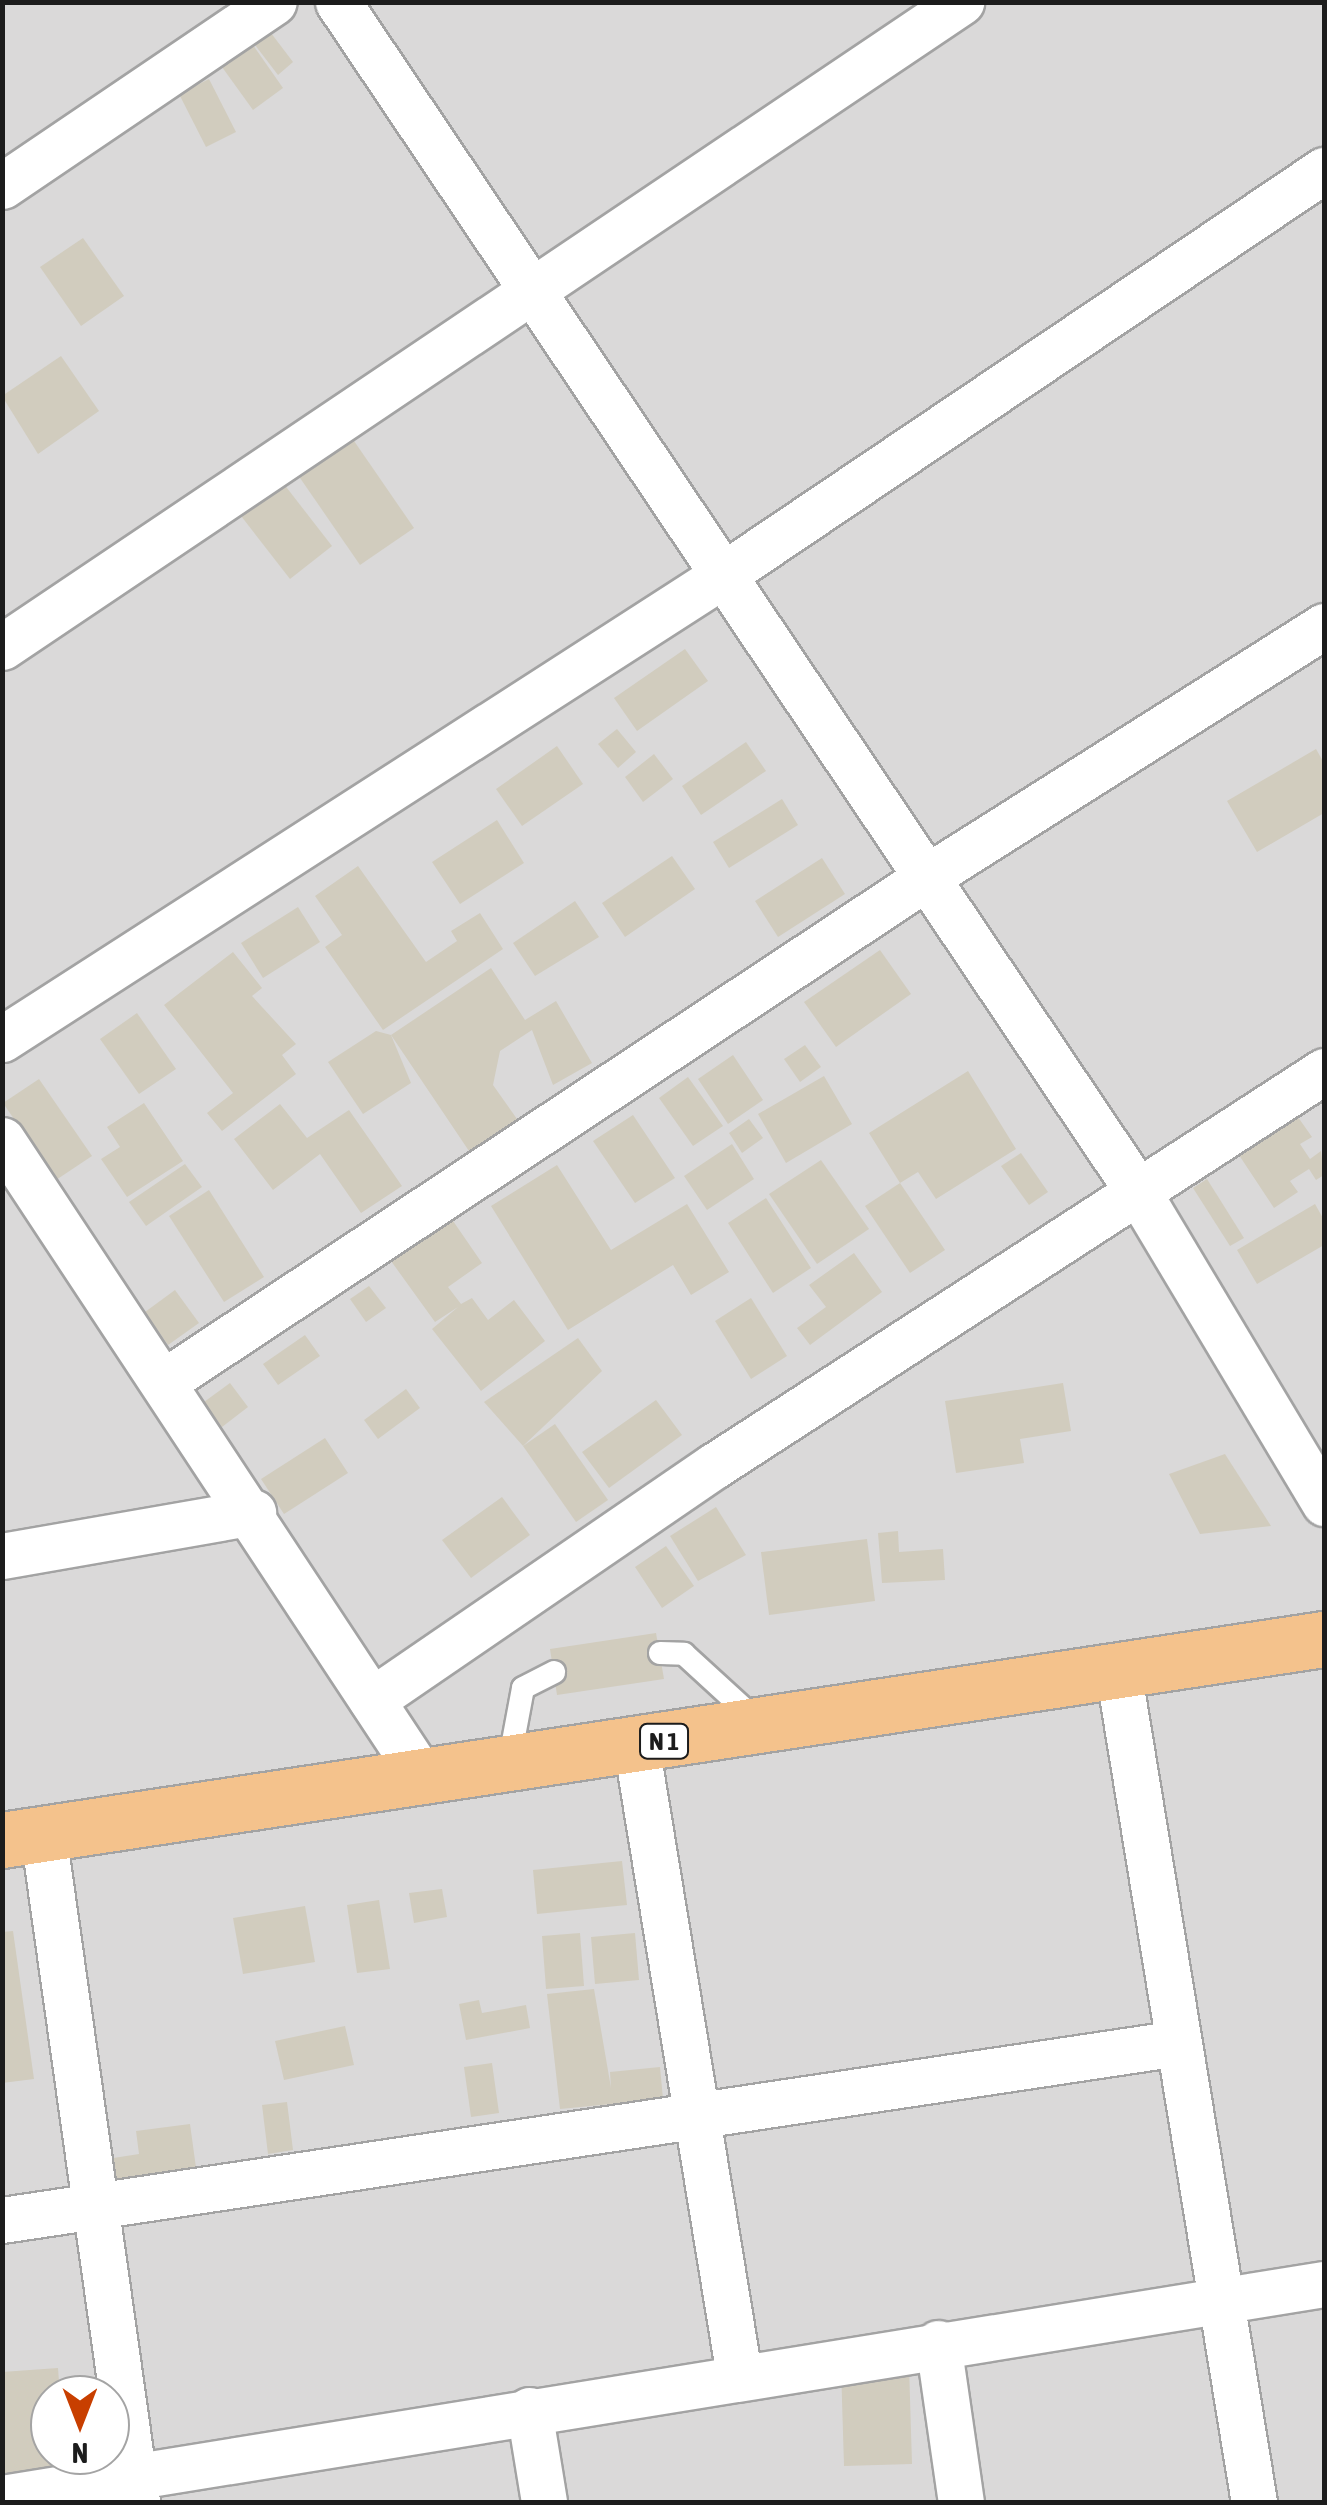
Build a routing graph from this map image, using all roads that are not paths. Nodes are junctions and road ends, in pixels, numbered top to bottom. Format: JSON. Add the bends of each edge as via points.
{"nodes":[{"id":1,"x":274,"y":2,"type":"edge"},
{"id":2,"x":338,"y":2,"type":"edge"},
{"id":3,"x":961,"y":2,"type":"edge"},
{"id":4,"x":1324,"y":170,"type":"edge"},
{"id":5,"x":2,"y":186,"type":"edge"},
{"id":6,"x":533,"y":290,"type":"junction"},
{"id":7,"x":723,"y":574,"type":"junction"},
{"id":8,"x":1324,"y":626,"type":"edge"},
{"id":9,"x":2,"y":647,"type":"edge"},
{"id":10,"x":927,"y":877,"type":"junction"},
{"id":11,"x":2,"y":1038,"type":"edge"},
{"id":12,"x":1324,"y":1071,"type":"edge"},
{"id":13,"x":2,"y":1140,"type":"edge"},
{"id":14,"x":1137,"y":1190,"type":"junction"},
{"id":15,"x":165,"y":1381,"type":"junction"},
{"id":16,"x":1324,"y":1503,"type":"edge"},
{"id":17,"x":253,"y":1512,"type":"junction"},
{"id":18,"x":2,"y":1556,"type":"edge"},
{"id":19,"x":1324,"y":1640,"type":"edge"},
{"id":20,"x":660,"y":1653,"type":"dead end"},
{"id":21,"x":1118,"y":1670,"type":"junction"},
{"id":22,"x":554,"y":1672,"type":"dead end"},
{"id":23,"x":372,"y":1700,"type":"junction"},
{"id":24,"x":762,"y":1726,"type":"junction"},
{"id":25,"x":636,"y":1745,"type":"junction"},
{"id":26,"x":509,"y":1763,"type":"junction"},
{"id":27,"x":421,"y":1775,"type":"junction"},
{"id":28,"x":22,"y":1837,"type":"edge"},
{"id":29,"x":1178,"y":2043,"type":"junction"},
{"id":30,"x":697,"y":2117,"type":"junction"},
{"id":31,"x":92,"y":2206,"type":"junction"},
{"id":32,"x":2,"y":2220,"type":"edge"},
{"id":33,"x":1324,"y":2284,"type":"edge"},
{"id":34,"x":1218,"y":2298,"type":"junction"},
{"id":35,"x":938,"y":2342,"type":"junction"},
{"id":36,"x":739,"y":2374,"type":"junction"},
{"id":37,"x":529,"y":2410,"type":"junction"},
{"id":38,"x":135,"y":2490,"type":"edge"},
{"id":39,"x":2,"y":2498,"type":"edge"},
{"id":40,"x":544,"y":2502,"type":"edge"},
{"id":41,"x":961,"y":2502,"type":"edge"},
{"id":42,"x":1254,"y":2502,"type":"edge"}],
"edges":[{"from":1,"to":5,"type":"street"},
{"from":2,"to":6,"type":"street"},
{"from":3,"to":6,"type":"street"},
{"from":4,"to":7,"type":"street"},
{"from":6,"to":7,"type":"street"},
{"from":6,"to":9,"type":"street"},
{"from":7,"to":10,"type":"street"},
{"from":7,"to":11,"type":"street"},
{"from":8,"to":10,"type":"street"},
{"from":10,"to":14,"type":"street"},
{"from":10,"to":15,"type":"street"},
{"from":12,"to":14,"type":"street"},
{"from":13,"to":15,"type":"street"},
{"from":14,"to":16,"type":"street"},
{"from":14,"to":23,"type":"street"},
{"from":15,"to":17,"type":"street"},
{"from":17,"to":18,"type":"street"},
{"from":17,"to":23,"type":"street"},
{"from":19,"to":21,"type":"highway","number":"N 1"},
{"from":20,"to":24,"type":"lane","via":[[684,1654]]},
{"from":21,"to":24,"type":"highway","number":"N 1"},
{"from":21,"to":29,"type":"street"},
{"from":22,"to":26,"type":"lane","via":[[523,1688]]},
{"from":23,"to":27,"type":"street"},
{"from":24,"to":25,"type":"highway","number":"N 1"},
{"from":25,"to":26,"type":"highway","number":"N 1"},
{"from":25,"to":30,"type":"street"},
{"from":26,"to":27,"type":"highway","number":"N 1"},
{"from":27,"to":28,"type":"highway","number":"N 1"},
{"from":28,"to":31,"type":"street"},
{"from":29,"to":30,"type":"street"},
{"from":29,"to":34,"type":"street"},
{"from":30,"to":31,"type":"street"},
{"from":30,"to":36,"type":"street"},
{"from":31,"to":32,"type":"street"},
{"from":31,"to":38,"type":"street"},
{"from":33,"to":34,"type":"street"},
{"from":34,"to":35,"type":"street"},
{"from":34,"to":42,"type":"street"},
{"from":35,"to":36,"type":"street"},
{"from":35,"to":41,"type":"street"},
{"from":36,"to":37,"type":"street"},
{"from":37,"to":38,"type":"street"},
{"from":37,"to":40,"type":"street"},
{"from":38,"to":39,"type":"street"}]}
